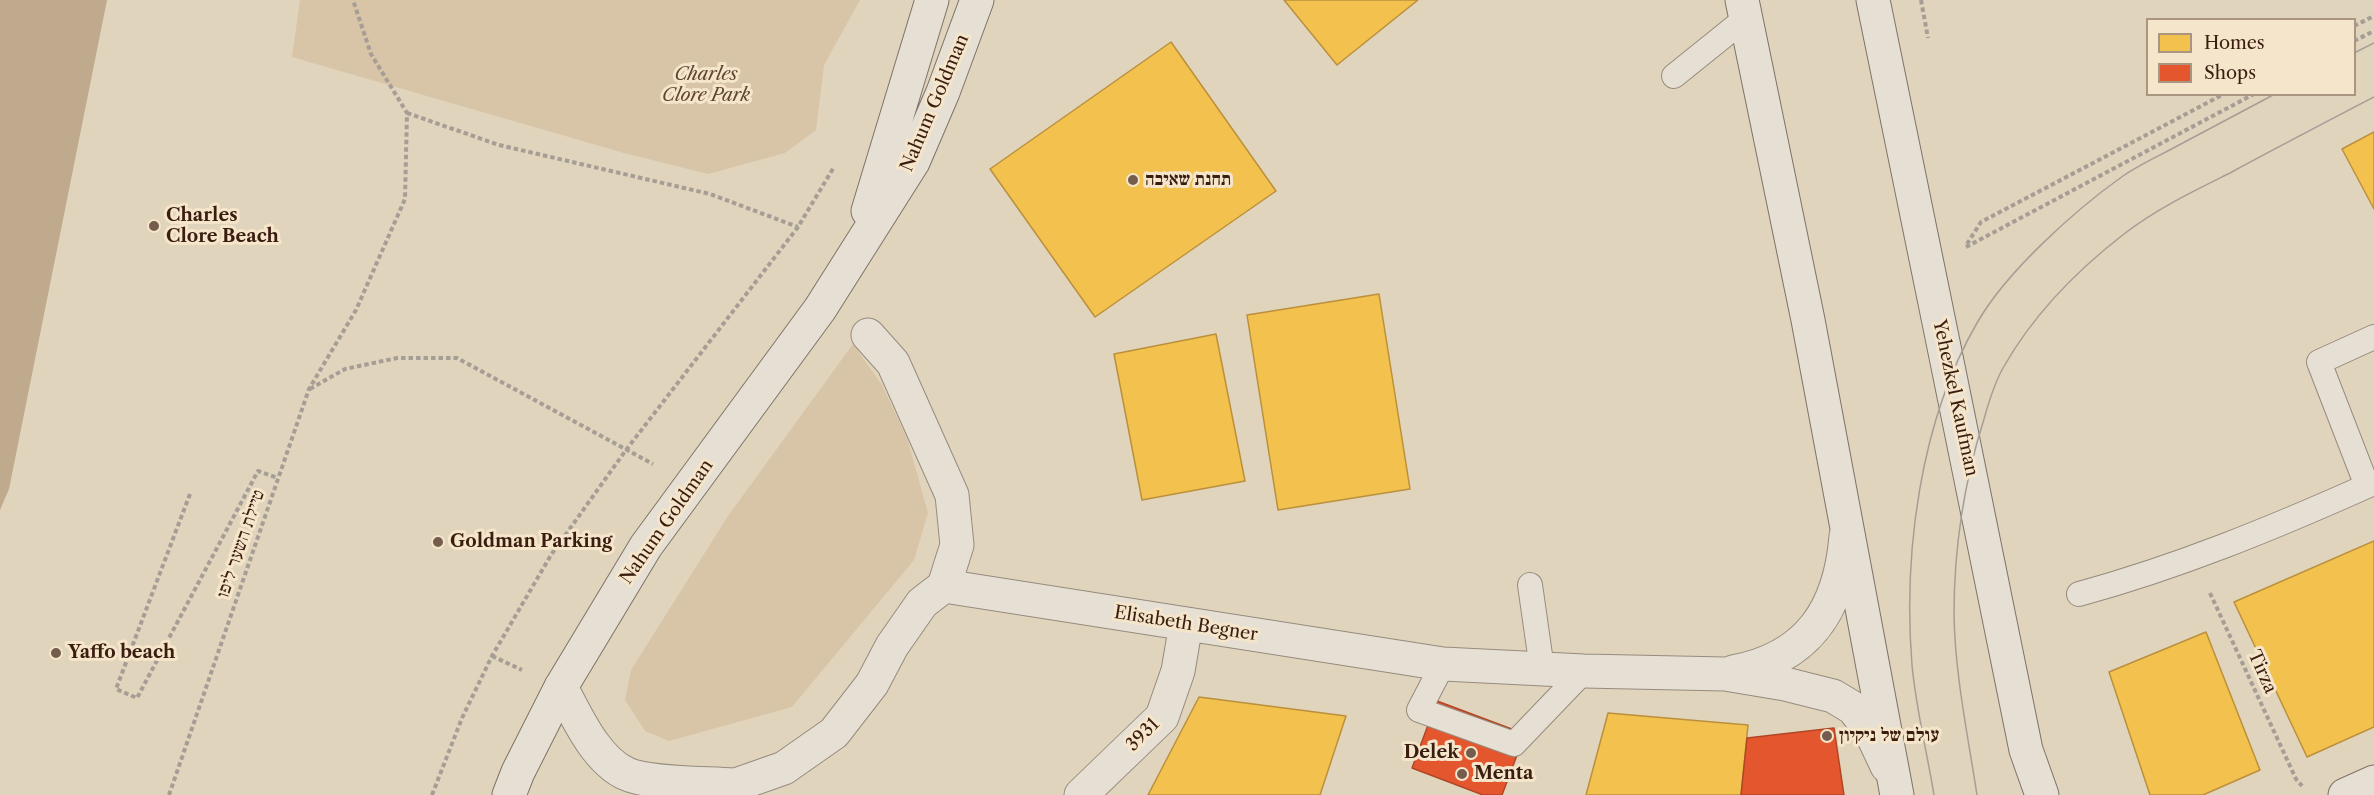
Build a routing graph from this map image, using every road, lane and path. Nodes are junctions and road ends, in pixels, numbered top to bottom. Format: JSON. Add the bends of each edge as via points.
{"nodes":[{"id":1,"x":353,"y":0,"type":"edge"},
{"id":2,"x":932,"y":0,"type":"edge"},
{"id":3,"x":976,"y":0,"type":"edge"},
{"id":4,"x":1873,"y":0,"type":"edge"},
{"id":5,"x":1744,"y":9,"type":"edge"},
{"id":6,"x":2374,"y":16,"type":"edge"},
{"id":7,"x":2356,"y":25,"type":"edge"},
{"id":8,"x":2374,"y":31,"type":"edge"},
{"id":9,"x":2356,"y":40,"type":"edge"},
{"id":10,"x":1674,"y":76,"type":"dead end"},
{"id":11,"x":2220,"y":96,"type":"edge"},
{"id":12,"x":2250,"y":96,"type":"edge"},
{"id":13,"x":407,"y":113,"type":"junction"},
{"id":14,"x":837,"y":160,"type":"dead end"},
{"id":15,"x":798,"y":227,"type":"junction"},
{"id":16,"x":850,"y":264,"type":"junction"},
{"id":17,"x":868,"y":335,"type":"dead end"},
{"id":18,"x":2374,"y":337,"type":"edge"},
{"id":19,"x":309,"y":389,"type":"junction"},
{"id":20,"x":626,"y":450,"type":"junction"},
{"id":21,"x":278,"y":478,"type":"junction"},
{"id":22,"x":692,"y":485,"type":"junction"},
{"id":23,"x":190,"y":494,"type":"dead end"},
{"id":24,"x":1847,"y":530,"type":"junction"},
{"id":25,"x":2192,"y":557,"type":"junction"},
{"id":26,"x":1530,"y":585,"type":"dead end"},
{"id":27,"x":944,"y":586,"type":"junction"},
{"id":28,"x":2079,"y":594,"type":"dead end"},
{"id":29,"x":1186,"y":624,"type":"junction"},
{"id":30,"x":1443,"y":664,"type":"junction"},
{"id":31,"x":1542,"y":669,"type":"junction"},
{"id":32,"x":1584,"y":671,"type":"junction"},
{"id":33,"x":1725,"y":674,"type":"junction"},
{"id":34,"x":561,"y":687,"type":"junction"},
{"id":35,"x":2374,"y":782,"type":"edge"},
{"id":36,"x":2304,"y":787,"type":"dead end"},
{"id":37,"x":721,"y":790,"type":"edge"},
{"id":38,"x":1896,"y":791,"type":"edge"},
{"id":39,"x":169,"y":795,"type":"edge"},
{"id":40,"x":432,"y":795,"type":"edge"},
{"id":41,"x":509,"y":795,"type":"edge"},
{"id":42,"x":1081,"y":795,"type":"edge"},
{"id":43,"x":2042,"y":795,"type":"edge"},
{"id":44,"x":2345,"y":795,"type":"edge"}],
"edges":[{"from":1,"to":13,"type":"path","via":[[371,54]]},
{"from":2,"to":16,"type":"street","name":"Nahum Goldman"},
{"from":3,"to":16,"type":"street","name":"Nahum Goldman","via":[[913,162]]},
{"from":4,"to":43,"type":"street","name":"Yehezkel Kaufman","via":[[2026,750]]},
{"from":5,"to":10,"type":"lane"},
{"from":5,"to":24,"type":"street"},
{"from":6,"to":7,"type":"path"},
{"from":8,"to":9,"type":"path"},
{"from":11,"to":12,"type":"path","via":[[1981,222],[1965,247]]},
{"from":13,"to":15,"type":"path","via":[[499,145],[710,194]]},
{"from":13,"to":19,"type":"path","name":"טיילת השער ליפו","via":[[405,199],[356,310]]},
{"from":14,"to":15,"type":"path"},
{"from":15,"to":20,"type":"path"},
{"from":16,"to":22,"type":"street","name":"Nahum Goldman"},
{"from":17,"to":27,"type":"street","via":[[893,363],[952,495],[957,545]]},
{"from":18,"to":25,"type":"lane","via":[[2319,362],[2367,486],[2267,530]]},
{"from":19,"to":20,"type":"path","via":[[345,369],[397,358],[457,358]]},
{"from":19,"to":21,"type":"path","name":"טיילת השער ליפו"},
{"from":20,"to":22,"type":"path"},
{"from":20,"to":40,"type":"path","via":[[551,555],[492,656]]},
{"from":21,"to":23,"type":"path","via":[[258,471],[137,698],[116,689]]},
{"from":21,"to":39,"type":"path","name":"טיילת השער ליפו"},
{"from":22,"to":34,"type":"street","name":"Nahum Goldman","via":[[646,546]]},
{"from":24,"to":33,"type":"street","name":"Elisabeth Begner","via":[[1839,583],[1819,624],[1785,655],[1757,668]]},
{"from":24,"to":38,"type":"street"},
{"from":25,"to":28,"type":"lane"},
{"from":25,"to":36,"type":"path","name":"Tirza","via":[[2296,779]]},
{"from":26,"to":31,"type":"lane"},
{"from":27,"to":29,"type":"street","name":"Elisabeth Begner"},
{"from":27,"to":37,"type":"street","via":[[922,603],[872,684],[834,733],[784,768]]},
{"from":29,"to":30,"type":"street","name":"Elisabeth Begner"},
{"from":29,"to":42,"type":"street","name":"3931","via":[[1178,672],[1162,717]]},
{"from":30,"to":31,"type":"street","name":"Elisabeth Begner"},
{"from":30,"to":32,"type":"lane","via":[[1419,710],[1514,744]]},
{"from":31,"to":32,"type":"street","name":"Elisabeth Begner"},
{"from":32,"to":33,"type":"street","name":"Elisabeth Begner"},
{"from":33,"to":38,"type":"street","name":"Elisabeth Begner","via":[[1833,696],[1854,708],[1875,738]]},
{"from":34,"to":37,"type":"street","via":[[590,739],[627,774]]},
{"from":34,"to":41,"type":"street","name":"Nahum Goldman"},
{"from":35,"to":44,"type":"street"}]}
